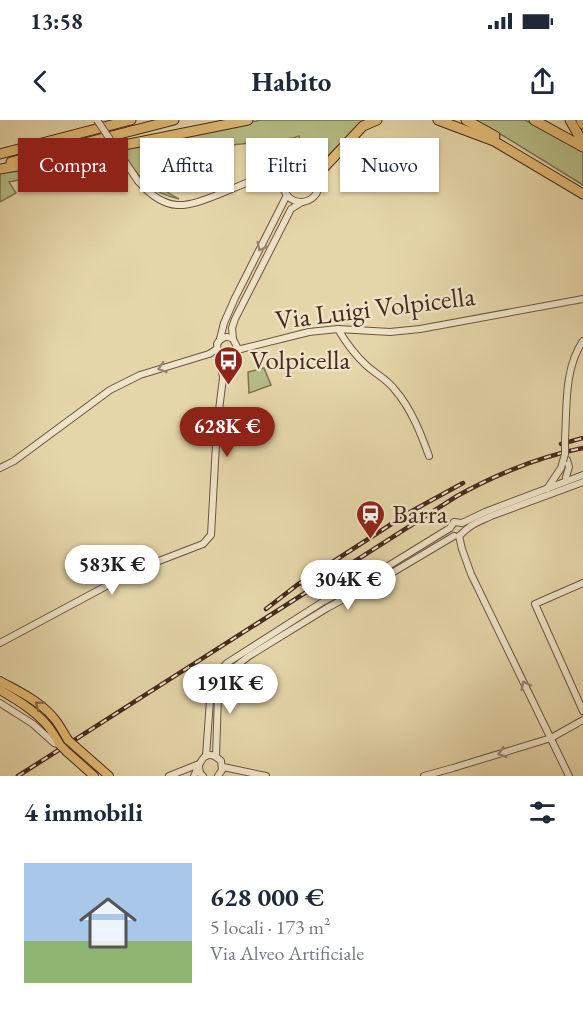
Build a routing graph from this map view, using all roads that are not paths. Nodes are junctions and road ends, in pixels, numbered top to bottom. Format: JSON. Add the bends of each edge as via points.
{"nodes":[{"id":1,"x":97,"y":120,"type":"edge"},
{"id":2,"x":130,"y":120,"type":"edge"},
{"id":3,"x":174,"y":120,"type":"edge"},
{"id":4,"x":248,"y":120,"type":"edge"},
{"id":5,"x":377,"y":120,"type":"edge"},
{"id":6,"x":438,"y":120,"type":"edge"},
{"id":7,"x":466,"y":120,"type":"edge"},
{"id":8,"x":534,"y":120,"type":"edge"},
{"id":9,"x":570,"y":120,"type":"edge"},
{"id":10,"x":583,"y":145,"type":"edge"},
{"id":11,"x":0,"y":154,"type":"edge"},
{"id":12,"x":328,"y":163,"type":"edge"},
{"id":13,"x":0,"y":167,"type":"edge"},
{"id":14,"x":246,"y":183,"type":"edge"},
{"id":15,"x":583,"y":188,"type":"edge"},
{"id":16,"x":286,"y":192,"type":"edge"},
{"id":17,"x":317,"y":192,"type":"edge"},
{"id":18,"x":583,"y":194,"type":"edge"},
{"id":19,"x":287,"y":195,"type":"junction"},
{"id":20,"x":302,"y":202,"type":"junction"},
{"id":21,"x":583,"y":299,"type":"edge"},
{"id":22,"x":338,"y":329,"type":"junction"},
{"id":23,"x":220,"y":339,"type":"junction"},
{"id":24,"x":583,"y":341,"type":"edge"},
{"id":25,"x":238,"y":345,"type":"junction"},
{"id":26,"x":217,"y":350,"type":"junction"},
{"id":27,"x":225,"y":356,"type":"junction"},
{"id":28,"x":429,"y":456,"type":"dead end"},
{"id":29,"x":565,"y":462,"type":"junction"},
{"id":30,"x":0,"y":468,"type":"edge"},
{"id":31,"x":582,"y":478,"type":"edge"},
{"id":32,"x":567,"y":482,"type":"junction"},
{"id":33,"x":547,"y":489,"type":"junction"},
{"id":34,"x":462,"y":523,"type":"junction"},
{"id":35,"x":450,"y":528,"type":"junction"},
{"id":36,"x":465,"y":530,"type":"junction"},
{"id":37,"x":457,"y":536,"type":"junction"},
{"id":38,"x":583,"y":583,"type":"edge"},
{"id":39,"x":0,"y":643,"type":"edge"},
{"id":40,"x":0,"y":681,"type":"edge"},
{"id":41,"x":0,"y":690,"type":"edge"},
{"id":42,"x":0,"y":703,"type":"edge"},
{"id":43,"x":583,"y":711,"type":"edge"},
{"id":44,"x":583,"y":720,"type":"edge"},
{"id":45,"x":551,"y":738,"type":"junction"},
{"id":46,"x":60,"y":745,"type":"junction"},
{"id":47,"x":206,"y":756,"type":"junction"},
{"id":48,"x":216,"y":756,"type":"junction"},
{"id":49,"x":223,"y":767,"type":"junction"},
{"id":50,"x":453,"y":768,"type":"junction"},
{"id":51,"x":198,"y":772,"type":"edge"},
{"id":52,"x":94,"y":776,"type":"edge"},
{"id":53,"x":109,"y":776,"type":"edge"},
{"id":54,"x":169,"y":776,"type":"edge"},
{"id":55,"x":218,"y":776,"type":"edge"},
{"id":56,"x":266,"y":776,"type":"edge"},
{"id":57,"x":424,"y":776,"type":"edge"},
{"id":58,"x":456,"y":776,"type":"edge"},
{"id":59,"x":569,"y":776,"type":"edge"}],
"edges":[{"from":1,"to":14,"type":"street","bridge":true,"via":[[138,181],[165,202],[183,206]]},
{"from":2,"to":11,"type":"highway"},
{"from":3,"to":13,"type":"highway"},
{"from":4,"to":13,"type":"highway"},
{"from":5,"to":12,"type":"highway","via":[[363,126]]},
{"from":6,"to":18,"type":"highway","via":[[494,141]]},
{"from":7,"to":15,"type":"highway"},
{"from":8,"to":10,"type":"highway"},
{"from":9,"to":10,"type":"highway"},
{"from":16,"to":19,"type":"street"},
{"from":17,"to":20,"type":"street"},
{"from":19,"to":20,"type":"street"},
{"from":19,"to":23,"type":"street","one_way":true,"via":[[232,306]]},
{"from":20,"to":25,"type":"street","via":[[291,209],[243,303],[232,328]]},
{"from":21,"to":22,"type":"street","name":"Via Luigi Volpicella","via":[[420,329]]},
{"from":22,"to":25,"type":"street","name":"Via Luigi Volpicella"},
{"from":22,"to":28,"type":"street","via":[[365,365],[396,390]]},
{"from":23,"to":25,"type":"street","via":[[227,337]]},
{"from":23,"to":26,"type":"street"},
{"from":24,"to":29,"type":"street","bridge":true,"via":[[572,363]]},
{"from":25,"to":27,"type":"street","via":[[232,356]]},
{"from":26,"to":27,"type":"street"},
{"from":26,"to":30,"type":"street","one_way":true,"via":[[140,375],[110,390]]},
{"from":27,"to":39,"type":"street","via":[[221,366],[211,535],[203,544],[138,569]]},
{"from":29,"to":31,"type":"street"},
{"from":29,"to":32,"type":"street"},
{"from":29,"to":33,"type":"street"},
{"from":31,"to":32,"type":"street"},
{"from":32,"to":33,"type":"street"},
{"from":32,"to":36,"type":"street"},
{"from":33,"to":34,"type":"street"},
{"from":34,"to":35,"type":"street","via":[[454,522]]},
{"from":34,"to":36,"type":"street"},
{"from":35,"to":37,"type":"street"},
{"from":35,"to":47,"type":"street","via":[[227,663],[211,686]]},
{"from":36,"to":37,"type":"street"},
{"from":45,"to":37,"type":"street","one_way":true,"via":[[471,574]]},
{"from":37,"to":48,"type":"street","via":[[327,608],[231,670],[218,695]]},
{"from":38,"to":43,"type":"street","via":[[535,604]]},
{"from":53,"to":40,"type":"main road","one_way":true,"bridge":true,"via":[[68,740],[44,708]]},
{"from":41,"to":46,"type":"main road","via":[[37,714]]},
{"from":42,"to":46,"type":"street"},
{"from":44,"to":45,"type":"street"},
{"from":45,"to":50,"type":"street","one_way":true},
{"from":45,"to":59,"type":"street"},
{"from":46,"to":52,"type":"main road","bridge":true},
{"from":47,"to":48,"type":"street"},
{"from":47,"to":51,"type":"street"},
{"from":48,"to":49,"type":"street"},
{"from":49,"to":55,"type":"street"},
{"from":49,"to":56,"type":"street"},
{"from":50,"to":57,"type":"street"},
{"from":50,"to":58,"type":"street"},
{"from":51,"to":54,"type":"street"}]}
